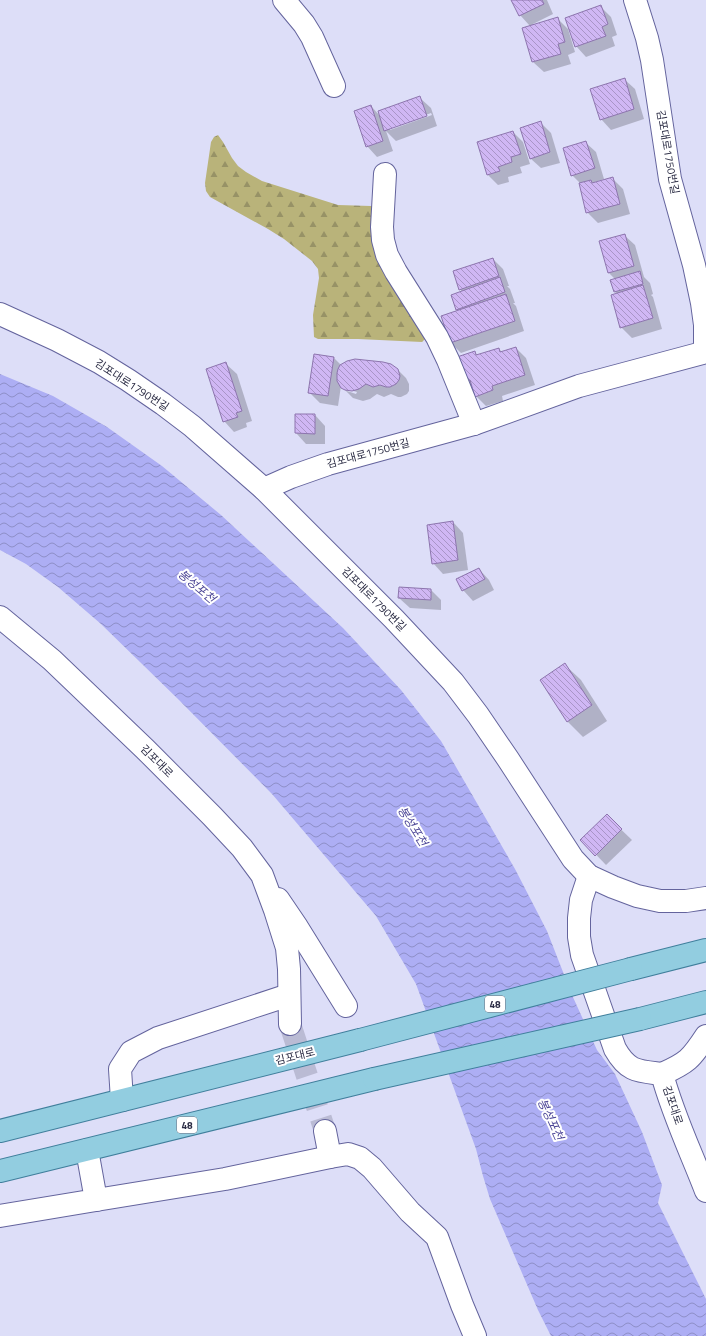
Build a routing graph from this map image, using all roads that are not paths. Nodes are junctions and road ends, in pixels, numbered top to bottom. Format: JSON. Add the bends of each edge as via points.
{"nodes":[{"id":1,"x":284,"y":0,"type":"edge"},
{"id":2,"x":635,"y":0,"type":"edge"},
{"id":3,"x":334,"y":86,"type":"dead end"},
{"id":4,"x":385,"y":174,"type":"dead end"},
{"id":5,"x":0,"y":314,"type":"edge"},
{"id":6,"x":706,"y":352,"type":"edge"},
{"id":7,"x":474,"y":424,"type":"junction"},
{"id":8,"x":264,"y":489,"type":"junction"},
{"id":9,"x":0,"y":617,"type":"edge"},
{"id":10,"x":262,"y":875,"type":"junction"},
{"id":11,"x":589,"y":876,"type":"junction"},
{"id":12,"x":706,"y":898,"type":"edge"},
{"id":13,"x":706,"y":950,"type":"edge"},
{"id":14,"x":289,"y":995,"type":"junction"},
{"id":15,"x":706,"y":1002,"type":"edge"},
{"id":16,"x":346,"y":1006,"type":"dead end"},
{"id":17,"x":290,"y":1024,"type":"tunnel mouth"},
{"id":18,"x":706,"y":1036,"type":"edge"},
{"id":19,"x":662,"y":1074,"type":"junction"},
{"id":20,"x":122,"y":1100,"type":"junction"},
{"id":21,"x":6,"y":1126,"type":"edge"},
{"id":22,"x":325,"y":1131,"type":"tunnel mouth"},
{"id":23,"x":86,"y":1150,"type":"junction"},
{"id":24,"x":330,"y":1157,"type":"junction"},
{"id":25,"x":0,"y":1171,"type":"edge"},
{"id":26,"x":706,"y":1191,"type":"edge"},
{"id":27,"x":96,"y":1200,"type":"junction"},
{"id":28,"x":0,"y":1216,"type":"edge"},
{"id":29,"x":475,"y":1336,"type":"edge"}],
"edges":[{"from":1,"to":3,"type":"lane","via":[[312,37]]},
{"from":2,"to":6,"type":"lane","name":"김포대로1750번길","via":[[652,60],[670,179],[702,303]]},
{"from":4,"to":7,"type":"lane","via":[[382,227],[387,255],[437,337]]},
{"from":5,"to":8,"type":"lane","name":"김포대로1790번길","via":[[57,340],[128,380],[192,426]]},
{"from":6,"to":7,"type":"lane","name":"김포대로1750번길","via":[[578,386]]},
{"from":7,"to":8,"type":"lane","name":"김포대로1750번길","via":[[328,464]]},
{"from":8,"to":11,"type":"lane","name":"김포대로1790번길","via":[[453,682],[500,747],[573,859]]},
{"from":9,"to":10,"type":"lane","name":"김포대로","via":[[52,660],[156,760],[232,837]]},
{"from":10,"to":14,"type":"lane","name":"김포대로","via":[[287,948],[290,969]]},
{"from":10,"to":16,"type":"lane"},
{"from":11,"to":12,"type":"lane","name":"김포대로1790번길","via":[[612,888],[660,901]]},
{"from":11,"to":19,"type":"lane","name":"김포대로","via":[[581,900],[579,937],[582,955],[614,1049],[628,1066],[639,1071]]},
{"from":13,"to":20,"type":"main road","name":"김포대로","number":"48","bridge":true},
{"from":14,"to":17,"type":"lane","name":"김포대로"},
{"from":14,"to":20,"type":"lane","via":[[158,1038],[131,1052],[120,1069]]},
{"from":15,"to":23,"type":"main road","number":"48","bridge":true,"via":[[374,1079]]},
{"from":18,"to":19,"type":"lane","via":[[693,1056],[682,1065]]},
{"from":19,"to":26,"type":"lane","name":"김포대로","via":[[676,1117]]},
{"from":20,"to":21,"type":"main road","name":"김포대로","number":"48"},
{"from":22,"to":24,"type":"lane"},
{"from":23,"to":25,"type":"main road","number":"48"},
{"from":23,"to":27,"type":"lane"},
{"from":24,"to":27,"type":"lane"},
{"from":24,"to":29,"type":"lane","via":[[348,1154],[360,1158],[437,1237]]},
{"from":27,"to":28,"type":"lane"}]}
